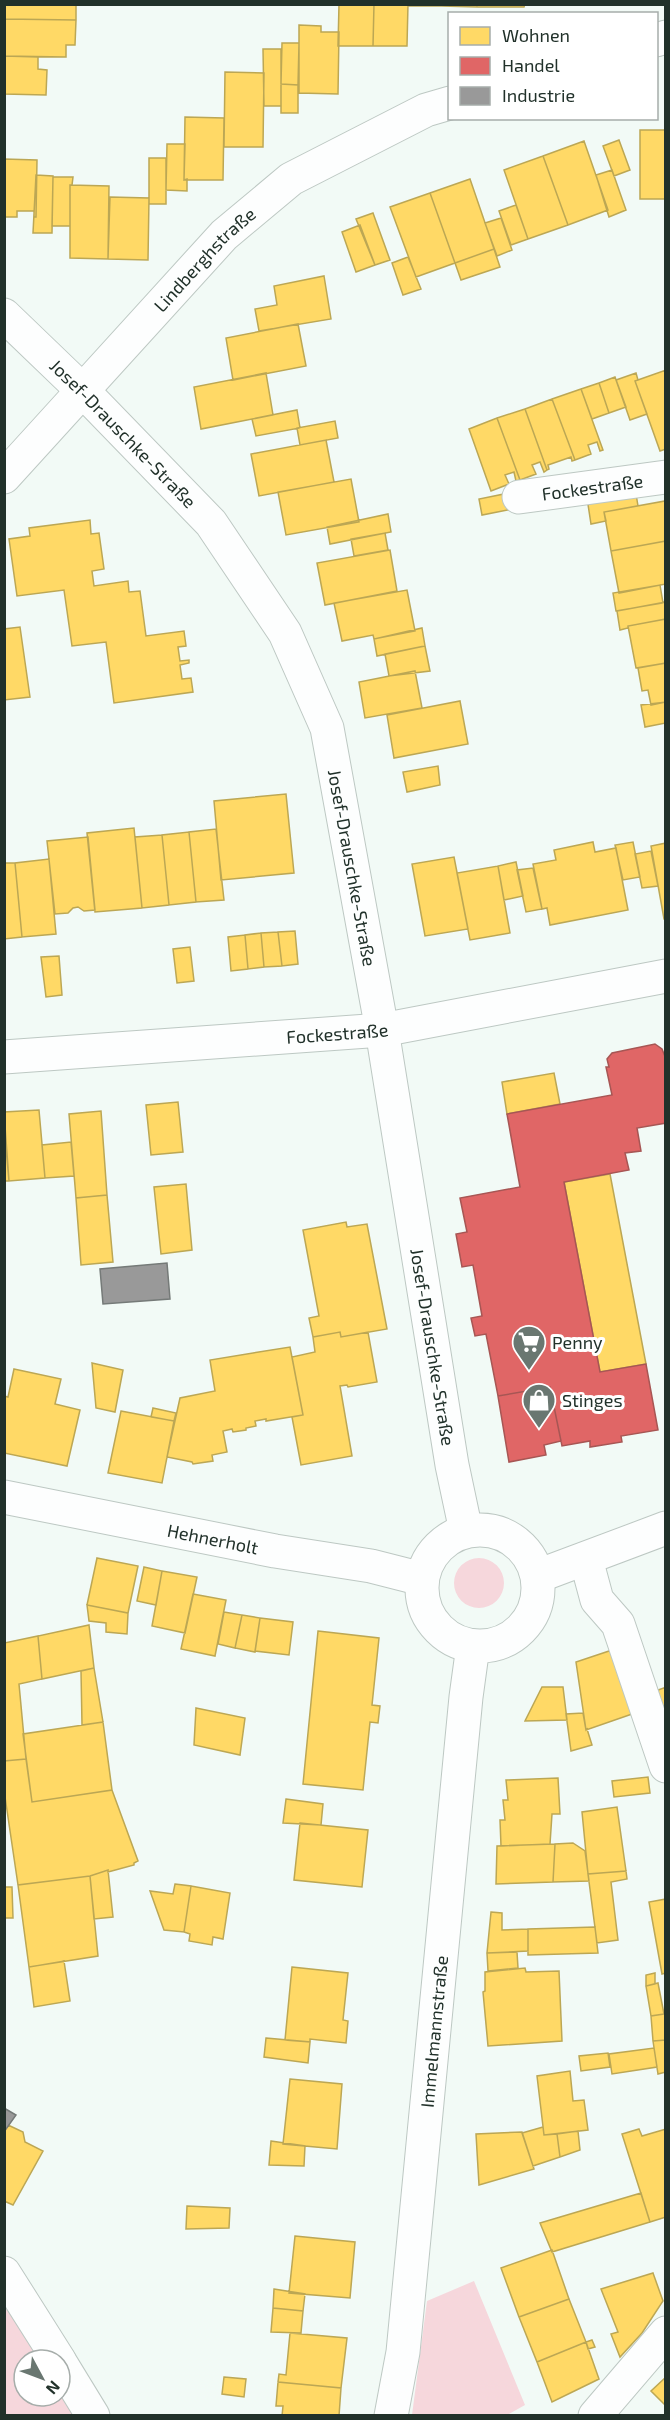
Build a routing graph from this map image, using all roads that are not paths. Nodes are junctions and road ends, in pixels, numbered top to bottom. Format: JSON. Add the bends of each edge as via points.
{"nodes":[{"id":1,"x":448,"y":104,"type":"edge"},
{"id":2,"x":4,"y":315,"type":"edge"},
{"id":3,"x":82,"y":390,"type":"junction"},
{"id":4,"x":4,"y":477,"type":"edge"},
{"id":5,"x":666,"y":477,"type":"edge"},
{"id":6,"x":519,"y":497,"type":"dead end"},
{"id":7,"x":666,"y":976,"type":"edge"},
{"id":8,"x":382,"y":1030,"type":"junction"},
{"id":9,"x":4,"y":1057,"type":"edge"},
{"id":10,"x":4,"y":1497,"type":"edge"},
{"id":11,"x":666,"y":1528,"type":"edge"},
{"id":12,"x":466,"y":1531,"type":"junction"},
{"id":13,"x":586,"y":1559,"type":"junction"},
{"id":14,"x":538,"y":1576,"type":"junction"},
{"id":15,"x":422,"y":1579,"type":"junction"},
{"id":16,"x":473,"y":1646,"type":"junction"},
{"id":17,"x":666,"y":1766,"type":"edge"},
{"id":18,"x":4,"y":2273,"type":"edge"},
{"id":19,"x":666,"y":2333,"type":"edge"},
{"id":20,"x":51,"y":2348,"type":"edge"},
{"id":21,"x":72,"y":2382,"type":"edge"},
{"id":22,"x":93,"y":2415,"type":"edge"},
{"id":23,"x":391,"y":2415,"type":"edge"},
{"id":24,"x":595,"y":2415,"type":"edge"}],
"edges":[{"from":1,"to":3,"type":"street","name":"Lindberghstraße","via":[[426,110],[291,179],[224,235]]},
{"from":2,"to":3,"type":"street","name":"Josef-Drauschke-Straße"},
{"from":3,"to":4,"type":"street","name":"Lindberghstraße"},
{"from":3,"to":8,"type":"street","name":"Josef-Drauschke-Straße","via":[[211,523],[285,633],[327,728]]},
{"from":5,"to":6,"type":"street","name":"Fockestraße"},
{"from":7,"to":8,"type":"street","name":"Fockestraße"},
{"from":8,"to":9,"type":"street","name":"Fockestraße"},
{"from":8,"to":12,"type":"street","name":"Josef-Drauschke-Straße"},
{"from":10,"to":15,"type":"street","name":"Hehnerholt"},
{"from":11,"to":13,"type":"street"},
{"from":12,"to":14,"type":"street","via":[[495,1531],[510,1537],[525,1550]]},
{"from":12,"to":15,"type":"street","via":[[446,1540],[430,1558]]},
{"from":13,"to":14,"type":"street"},
{"from":13,"to":17,"type":"street","via":[[597,1600],[618,1624]]},
{"from":14,"to":16,"type":"street","via":[[534,1611],[523,1628],[491,1645]]},
{"from":15,"to":16,"type":"street","via":[[422,1596],[433,1622],[443,1633]]},
{"from":16,"to":23,"type":"street","name":"Immelmannstraße","via":[[404,2352]]},
{"from":18,"to":20,"type":"street"},
{"from":19,"to":24,"type":"street"},
{"from":21,"to":22,"type":"street"}]}
